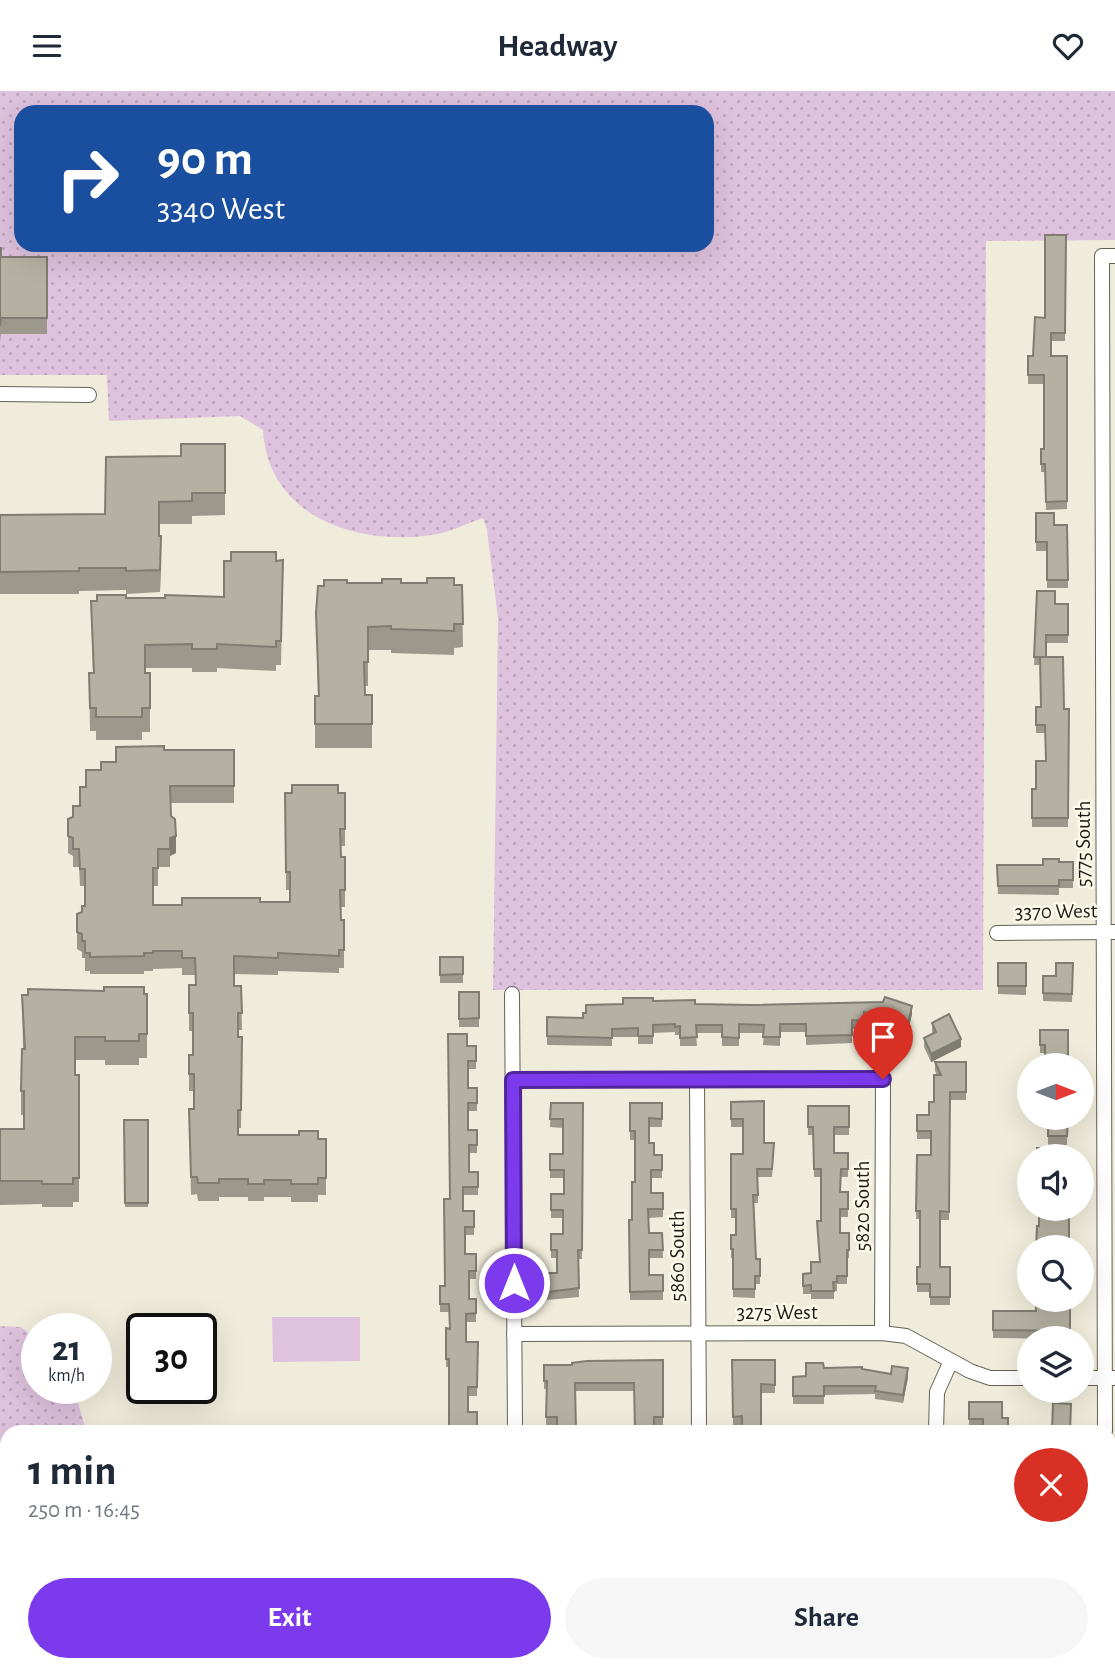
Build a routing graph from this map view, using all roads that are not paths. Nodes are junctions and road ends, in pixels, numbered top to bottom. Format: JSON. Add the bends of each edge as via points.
{"nodes":[{"id":1,"x":1108,"y":256,"type":"edge"},
{"id":2,"x":0,"y":394,"type":"edge"},
{"id":3,"x":89,"y":395,"type":"dead end"},
{"id":4,"x":1110,"y":932,"type":"edge"},
{"id":5,"x":997,"y":933,"type":"dead end"},
{"id":6,"x":512,"y":994,"type":"dead end"},
{"id":7,"x":513,"y":1080,"type":"junction"},
{"id":8,"x":697,"y":1080,"type":"junction"},
{"id":9,"x":698,"y":1332,"type":"junction"},
{"id":10,"x":882,"y":1333,"type":"junction"},
{"id":11,"x":514,"y":1334,"type":"junction"},
{"id":12,"x":951,"y":1361,"type":"junction"},
{"id":13,"x":1017,"y":1378,"type":"edge"},
{"id":14,"x":1110,"y":1378,"type":"edge"},
{"id":15,"x":515,"y":1425,"type":"edge"},
{"id":16,"x":699,"y":1425,"type":"edge"},
{"id":17,"x":936,"y":1425,"type":"edge"},
{"id":18,"x":1106,"y":1425,"type":"edge"}],
"edges":[{"from":1,"to":4,"type":"street","name":"5775 South"},
{"from":2,"to":3,"type":"street"},
{"from":4,"to":5,"type":"street","name":"3370 West"},
{"from":4,"to":14,"type":"street","name":"5775 South"},
{"from":6,"to":7,"type":"street"},
{"from":7,"to":8,"type":"street"},
{"from":7,"to":11,"type":"street"},
{"from":8,"to":9,"type":"street","name":"5860 South"},
{"from":8,"to":10,"type":"street","name":"5820 South","via":[[883,1079]]},
{"from":9,"to":10,"type":"street","name":"3275 West"},
{"from":9,"to":11,"type":"street","name":"3275 West"},
{"from":9,"to":16,"type":"street","name":"5860 South"},
{"from":10,"to":12,"type":"street","name":"3275 West","via":[[906,1336]]},
{"from":11,"to":15,"type":"street"},
{"from":12,"to":13,"type":"street","name":"3275 West","via":[[990,1378]]},
{"from":12,"to":17,"type":"street","via":[[937,1392]]},
{"from":14,"to":18,"type":"street","name":"5775 South"}]}
